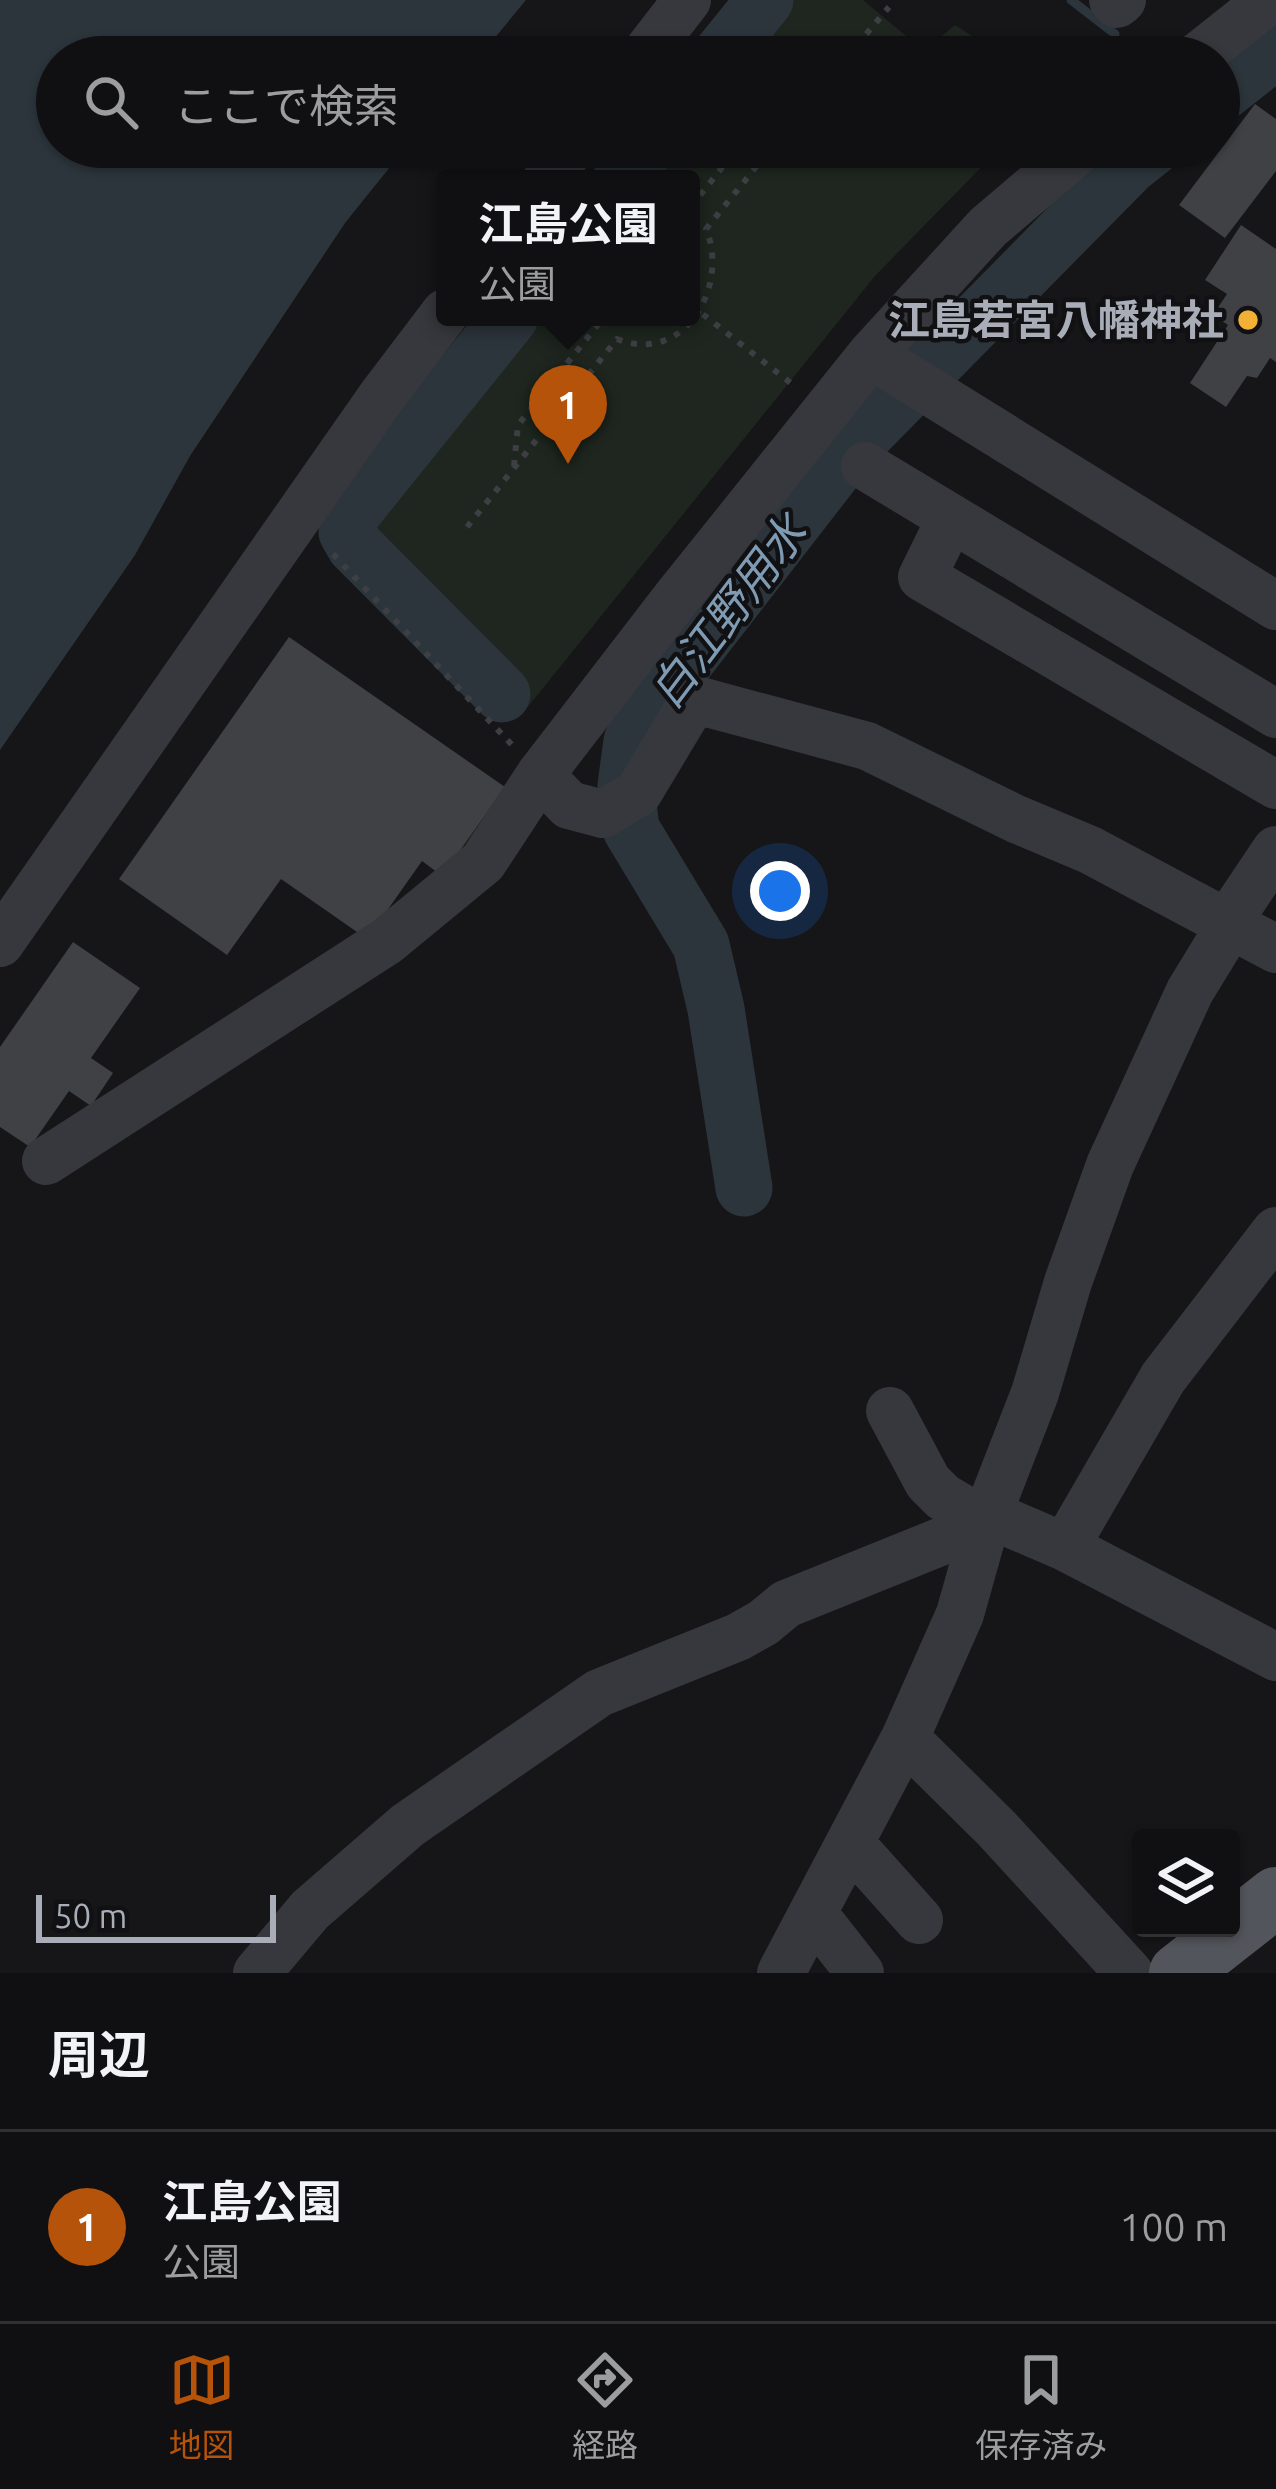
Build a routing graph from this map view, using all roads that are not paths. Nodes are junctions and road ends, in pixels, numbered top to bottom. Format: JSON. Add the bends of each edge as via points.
{"nodes":[{"id":1,"x":688,"y":0,"type":"edge"},
{"id":2,"x":1269,"y":0,"type":"edge"},
{"id":3,"x":660,"y":36,"type":"edge"},
{"id":4,"x":1224,"y":36,"type":"edge"},
{"id":5,"x":1057,"y":168,"type":"edge"},
{"id":6,"x":436,"y":325,"type":"edge"},
{"id":7,"x":901,"y":374,"type":"junction"},
{"id":8,"x":865,"y":466,"type":"dead end"},
{"id":9,"x":951,"y":518,"type":"junction"},
{"id":10,"x":1276,"y":606,"type":"edge"},
{"id":11,"x":1276,"y":714,"type":"edge"},
{"id":12,"x":540,"y":775,"type":"junction"},
{"id":13,"x":1276,"y":785,"type":"edge"},
{"id":14,"x":1276,"y":850,"type":"edge"},
{"id":15,"x":1229,"y":924,"type":"junction"},
{"id":16,"x":0,"y":943,"type":"edge"},
{"id":17,"x":1276,"y":949,"type":"edge"},
{"id":18,"x":46,"y":1161,"type":"dead end"},
{"id":19,"x":1276,"y":1231,"type":"edge"},
{"id":20,"x":890,"y":1411,"type":"dead end"},
{"id":21,"x":988,"y":1514,"type":"junction"},
{"id":22,"x":1065,"y":1547,"type":"junction"},
{"id":23,"x":1276,"y":1658,"type":"edge"},
{"id":24,"x":905,"y":1738,"type":"junction"},
{"id":25,"x":850,"y":1843,"type":"junction"},
{"id":26,"x":1276,"y":1897,"type":"edge"},
{"id":27,"x":813,"y":1913,"type":"junction"},
{"id":28,"x":919,"y":1920,"type":"dead end"},
{"id":29,"x":257,"y":1973,"type":"edge"},
{"id":30,"x":782,"y":1973,"type":"edge"},
{"id":31,"x":860,"y":1973,"type":"edge"},
{"id":32,"x":1129,"y":1973,"type":"edge"},
{"id":33,"x":1179,"y":1973,"type":"edge"}],
"edges":[{"from":1,"to":3,"type":"street"},
{"from":2,"to":4,"type":"street"},
{"from":5,"to":7,"type":"street","via":[[988,227]]},
{"from":6,"to":16,"type":"street"},
{"from":7,"to":10,"type":"street"},
{"from":7,"to":12,"type":"street","via":[[677,597]]},
{"from":8,"to":9,"type":"street"},
{"from":9,"to":11,"type":"street"},
{"from":9,"to":13,"type":"street","via":[[922,577]]},
{"from":12,"to":15,"type":"street","via":[[569,806],[621,803],[700,701],[867,746]]},
{"from":12,"to":18,"type":"street","via":[[483,862],[418,917]]},
{"from":14,"to":15,"type":"street"},
{"from":15,"to":17,"type":"street"},
{"from":15,"to":21,"type":"street","via":[[1110,1166]]},
{"from":19,"to":22,"type":"street","via":[[1163,1378]]},
{"from":20,"to":21,"type":"street","via":[[943,1497]]},
{"from":21,"to":22,"type":"street"},
{"from":21,"to":24,"type":"street","via":[[959,1614]]},
{"from":21,"to":29,"type":"street","via":[[967,1531],[785,1604],[739,1637],[599,1694],[408,1825],[310,1910]]},
{"from":22,"to":23,"type":"street"},
{"from":24,"to":25,"type":"street"},
{"from":24,"to":32,"type":"street"},
{"from":25,"to":27,"type":"street"},
{"from":25,"to":28,"type":"street"},
{"from":26,"to":33,"type":"main road"},
{"from":27,"to":30,"type":"street"},
{"from":27,"to":31,"type":"street"}]}
